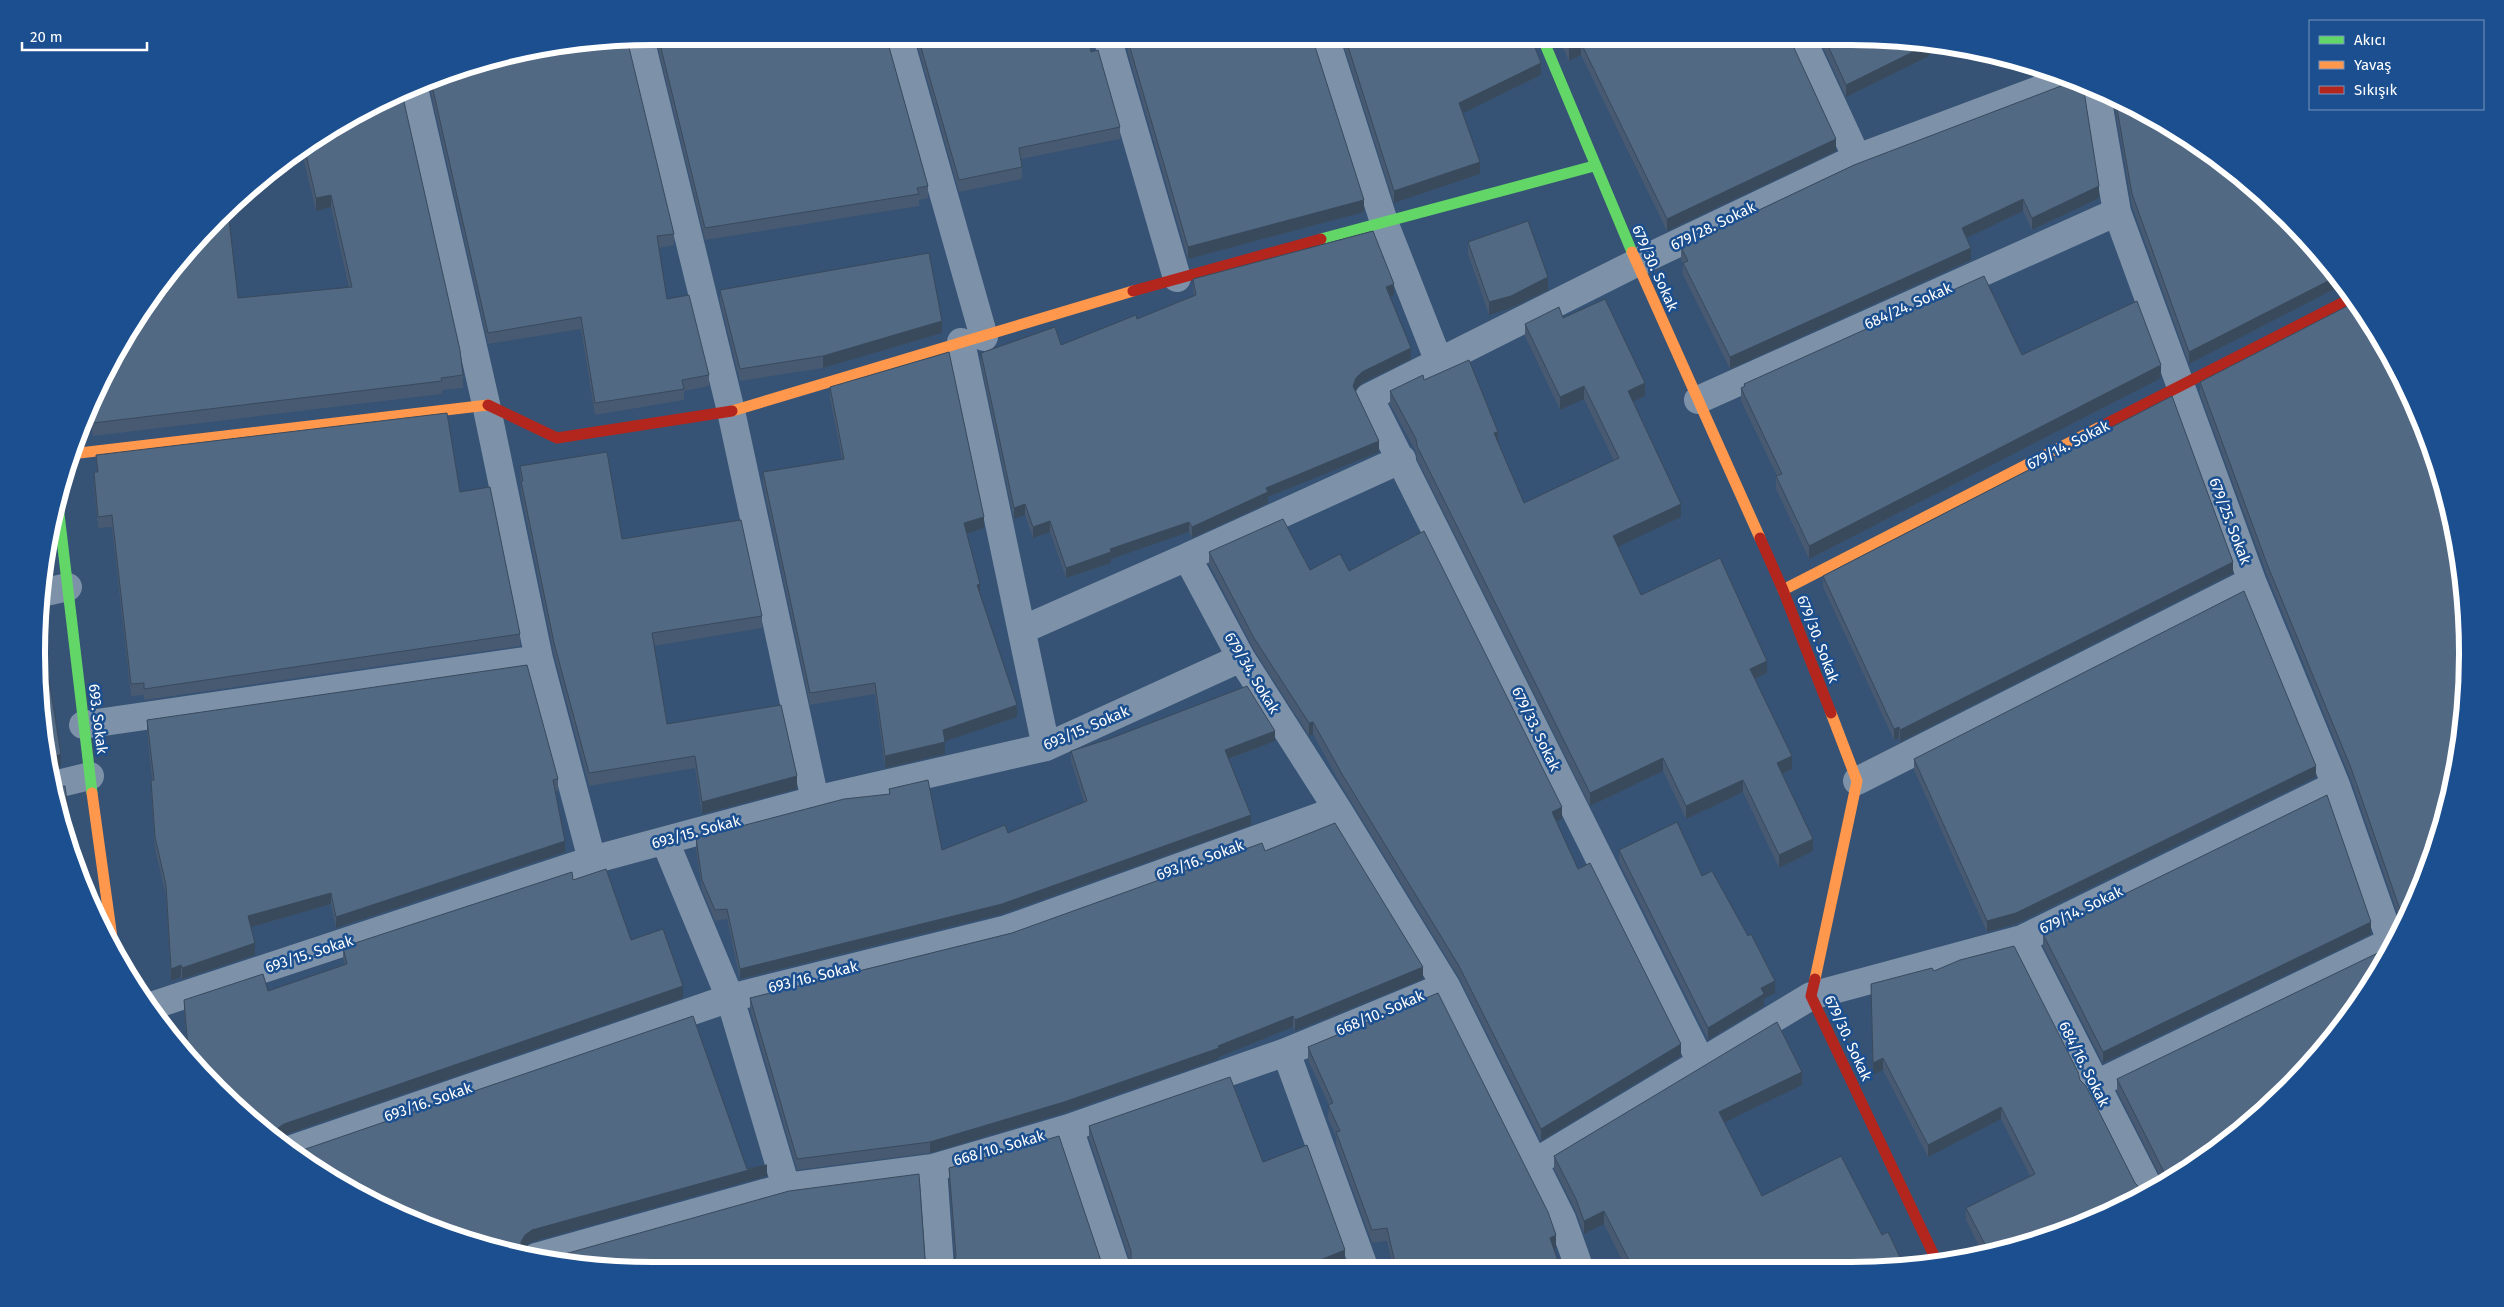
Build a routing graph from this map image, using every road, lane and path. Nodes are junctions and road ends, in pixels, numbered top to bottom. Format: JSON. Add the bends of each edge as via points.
{"nodes":[{"id":1,"x":642,"y":45,"type":"edge"},
{"id":2,"x":901,"y":45,"type":"edge"},
{"id":3,"x":1108,"y":45,"type":"edge"},
{"id":4,"x":1327,"y":45,"type":"edge"},
{"id":5,"x":1545,"y":45,"type":"edge"},
{"id":6,"x":1804,"y":45,"type":"edge"},
{"id":7,"x":2060,"y":82,"type":"edge"},
{"id":8,"x":415,"y":94,"type":"edge"},
{"id":9,"x":2097,"y":98,"type":"edge"},
{"id":10,"x":1856,"y":158,"type":"junction"},
{"id":11,"x":1594,"y":166,"type":"junction"},
{"id":12,"x":2117,"y":212,"type":"junction"},
{"id":13,"x":1384,"y":222,"type":"junction"},
{"id":14,"x":1636,"y":263,"type":"junction"},
{"id":15,"x":1177,"y":278,"type":"junction"},
{"id":16,"x":2346,"y":301,"type":"edge"},
{"id":17,"x":972,"y":340,"type":"junction"},
{"id":18,"x":1438,"y":362,"type":"junction"},
{"id":19,"x":2180,"y":388,"type":"junction"},
{"id":20,"x":1369,"y":397,"type":"joint"},
{"id":21,"x":1698,"y":400,"type":"junction"},
{"id":22,"x":486,"y":404,"type":"junction"},
{"id":23,"x":730,"y":411,"type":"junction"},
{"id":24,"x":79,"y":453,"type":"edge"},
{"id":25,"x":1402,"y":460,"type":"junction"},
{"id":26,"x":60,"y":522,"type":"edge"},
{"id":27,"x":1187,"y":558,"type":"junction"},
{"id":28,"x":2252,"y":581,"type":"junction"},
{"id":29,"x":68,"y":587,"type":"junction"},
{"id":30,"x":1783,"y":590,"type":"junction"},
{"id":31,"x":48,"y":591,"type":"edge"},
{"id":32,"x":1022,"y":630,"type":"junction"},
{"id":33,"x":1241,"y":658,"type":"junction"},
{"id":34,"x":539,"y":659,"type":"junction"},
{"id":35,"x":83,"y":725,"type":"junction"},
{"id":36,"x":1046,"y":747,"type":"junction"},
{"id":37,"x":90,"y":776,"type":"junction"},
{"id":38,"x":1857,"y":781,"type":"junction"},
{"id":39,"x":60,"y":783,"type":"edge"},
{"id":40,"x":2336,"y":785,"type":"junction"},
{"id":41,"x":815,"y":800,"type":"junction"},
{"id":42,"x":1338,"y":810,"type":"junction"},
{"id":43,"x":664,"y":841,"type":"junction"},
{"id":44,"x":592,"y":860,"type":"junction"},
{"id":45,"x":109,"y":926,"type":"edge"},
{"id":46,"x":2389,"y":937,"type":"edge"},
{"id":47,"x":2022,"y":939,"type":"junction"},
{"id":48,"x":2382,"y":948,"type":"edge"},
{"id":49,"x":1446,"y":986,"type":"junction"},
{"id":50,"x":1811,"y":996,"type":"junction"},
{"id":51,"x":730,"y":998,"type":"junction"},
{"id":52,"x":157,"y":1004,"type":"edge"},
{"id":53,"x":1286,"y":1052,"type":"junction"},
{"id":54,"x":1701,"y":1062,"type":"junction"},
{"id":55,"x":2094,"y":1085,"type":"junction"},
{"id":56,"x":1068,"y":1128,"type":"junction"},
{"id":57,"x":298,"y":1147,"type":"edge"},
{"id":58,"x":1534,"y":1162,"type":"junction"},
{"id":59,"x":933,"y":1168,"type":"junction"},
{"id":60,"x":2147,"y":1184,"type":"edge"},
{"id":61,"x":786,"y":1187,"type":"junction"},
{"id":62,"x":551,"y":1253,"type":"edge"},
{"id":63,"x":1934,"y":1256,"type":"edge"},
{"id":64,"x":940,"y":1262,"type":"edge"},
{"id":65,"x":1114,"y":1262,"type":"edge"},
{"id":66,"x":1362,"y":1262,"type":"edge"},
{"id":67,"x":1578,"y":1262,"type":"edge"}],
"edges":[{"from":1,"to":23,"type":"street"},
{"from":2,"to":17,"type":"street"},
{"from":3,"to":15,"type":"street"},
{"from":4,"to":13,"type":"street"},
{"from":5,"to":11,"type":"street","name":"679/30. Sokak"},
{"from":6,"to":10,"type":"street"},
{"from":7,"to":10,"type":"street","name":"679/28. Sokak"},
{"from":8,"to":22,"type":"street"},
{"from":9,"to":12,"type":"street","name":"679/25. Sokak"},
{"from":10,"to":14,"type":"street","name":"679/28. Sokak"},
{"from":11,"to":13,"type":"street"},
{"from":11,"to":14,"type":"street","name":"679/30. Sokak"},
{"from":12,"to":19,"type":"street","name":"679/25. Sokak"},
{"from":12,"to":21,"type":"street","name":"684/24. Sokak"},
{"from":13,"to":15,"type":"street"},
{"from":13,"to":18,"type":"street"},
{"from":14,"to":18,"type":"street","name":"679/28. Sokak"},
{"from":14,"to":21,"type":"street","name":"679/30. Sokak"},
{"from":15,"to":17,"type":"street"},
{"from":16,"to":19,"type":"street","name":"679/14. Sokak"},
{"from":17,"to":23,"type":"street"},
{"from":17,"to":32,"type":"street"},
{"from":18,"to":20,"type":"street","name":"679/28. Sokak"},
{"from":19,"to":28,"type":"street","name":"679/25. Sokak"},
{"from":19,"to":30,"type":"street","name":"679/14. Sokak"},
{"from":20,"to":25,"type":"street","name":"679/33. Sokak"},
{"from":21,"to":30,"type":"street","name":"679/30. Sokak"},
{"from":22,"to":23,"type":"street","via":[[557,438]]},
{"from":22,"to":24,"type":"street"},
{"from":22,"to":34,"type":"street"},
{"from":23,"to":41,"type":"street"},
{"from":25,"to":27,"type":"street"},
{"from":25,"to":54,"type":"street","name":"679/33. Sokak"},
{"from":26,"to":29,"type":"street","name":"693. Sokak"},
{"from":27,"to":32,"type":"street"},
{"from":27,"to":33,"type":"street","name":"679/34. Sokak"},
{"from":28,"to":38,"type":"street"},
{"from":28,"to":40,"type":"street","name":"679/25. Sokak"},
{"from":29,"to":31,"type":"street"},
{"from":29,"to":35,"type":"street","name":"693. Sokak"},
{"from":30,"to":38,"type":"street","name":"679/30. Sokak"},
{"from":32,"to":36,"type":"street"},
{"from":33,"to":36,"type":"street","name":"693/15. Sokak"},
{"from":33,"to":42,"type":"street","name":"679/34. Sokak"},
{"from":34,"to":35,"type":"street"},
{"from":34,"to":44,"type":"street"},
{"from":35,"to":37,"type":"street","name":"693. Sokak"},
{"from":36,"to":41,"type":"street","name":"693/15. Sokak"},
{"from":37,"to":39,"type":"street"},
{"from":37,"to":45,"type":"street","name":"693. Sokak"},
{"from":38,"to":50,"type":"street","name":"679/30. Sokak"},
{"from":40,"to":46,"type":"street","name":"679/25. Sokak"},
{"from":40,"to":47,"type":"street","name":"679/14. Sokak"},
{"from":41,"to":43,"type":"street","name":"693/15. Sokak"},
{"from":42,"to":49,"type":"street","name":"679/34. Sokak"},
{"from":42,"to":51,"type":"street","name":"693/16. Sokak","via":[[1007,929]]},
{"from":43,"to":44,"type":"street","name":"693/15. Sokak"},
{"from":43,"to":51,"type":"street"},
{"from":44,"to":52,"type":"street","name":"693/15. Sokak"},
{"from":47,"to":50,"type":"street","name":"679/14. Sokak"},
{"from":47,"to":55,"type":"street","name":"684/16. Sokak"},
{"from":48,"to":55,"type":"street"},
{"from":49,"to":53,"type":"street","name":"668/10. Sokak"},
{"from":49,"to":58,"type":"street","name":"679/34. Sokak"},
{"from":50,"to":54,"type":"street","name":"679/14. Sokak"},
{"from":50,"to":63,"type":"street","name":"679/30. Sokak"},
{"from":51,"to":57,"type":"street","name":"693/16. Sokak"},
{"from":51,"to":61,"type":"street"},
{"from":53,"to":56,"type":"street","name":"668/10. Sokak"},
{"from":53,"to":66,"type":"street"},
{"from":54,"to":58,"type":"street","name":"679/14. Sokak"},
{"from":55,"to":60,"type":"street","name":"684/16. Sokak"},
{"from":56,"to":59,"type":"street","name":"668/10. Sokak"},
{"from":56,"to":65,"type":"street"},
{"from":58,"to":67,"type":"street","name":"679/34. Sokak","via":[[1562,1219]]},
{"from":59,"to":61,"type":"street","name":"668/10. Sokak"},
{"from":59,"to":64,"type":"street"},
{"from":61,"to":62,"type":"street","name":"668/10. Sokak"}]}
